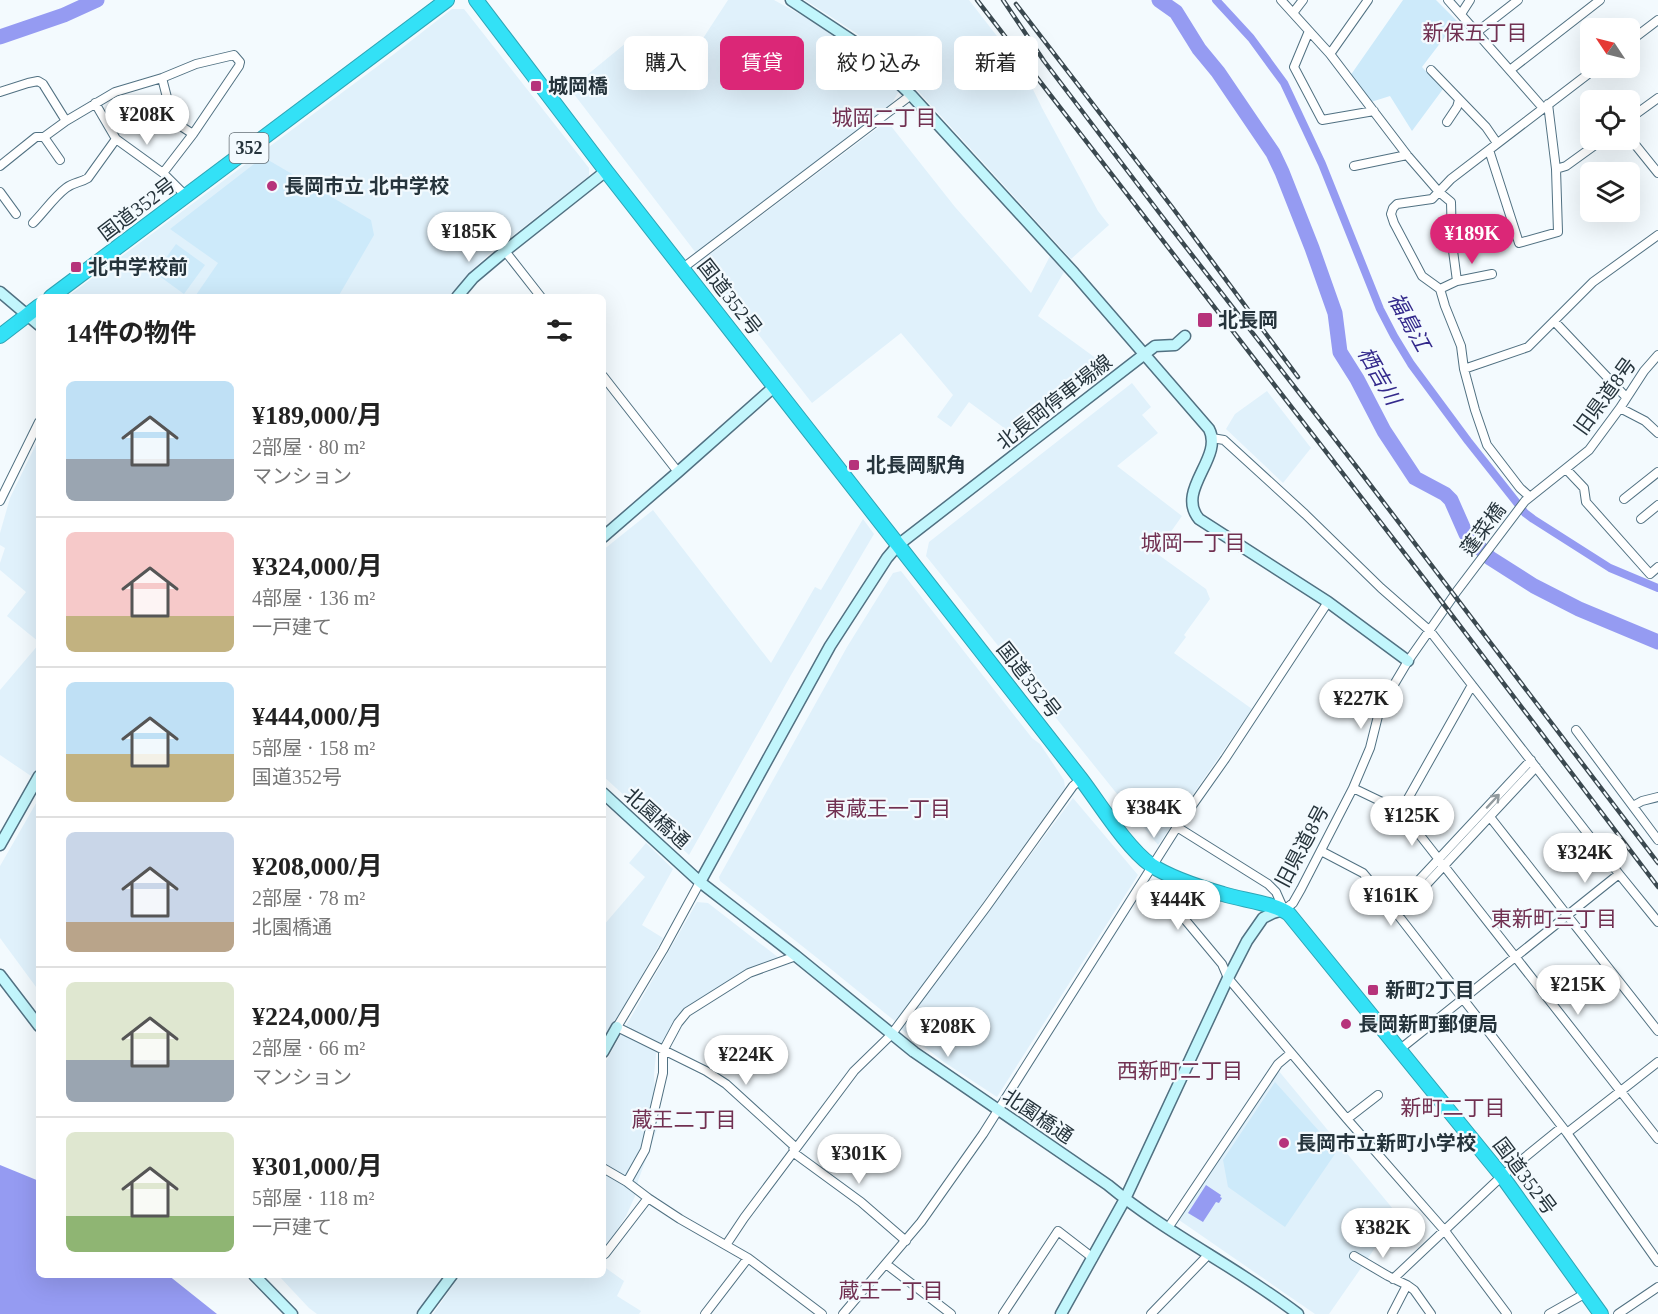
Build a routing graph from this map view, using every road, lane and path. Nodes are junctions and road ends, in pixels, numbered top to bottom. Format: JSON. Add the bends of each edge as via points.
{"nodes":[{"id":1,"x":447,"y":0,"type":"edge"},
{"id":2,"x":476,"y":0,"type":"edge"},
{"id":3,"x":791,"y":0,"type":"edge"},
{"id":4,"x":1281,"y":0,"type":"edge"},
{"id":5,"x":1303,"y":0,"type":"edge"},
{"id":6,"x":1368,"y":0,"type":"edge"},
{"id":7,"x":1448,"y":0,"type":"edge"},
{"id":8,"x":1470,"y":0,"type":"edge"},
{"id":9,"x":1518,"y":0,"type":"edge"},
{"id":10,"x":1600,"y":0,"type":"edge"},
{"id":11,"x":1293,"y":13,"type":"junction"},
{"id":12,"x":1461,"y":14,"type":"junction"},
{"id":13,"x":1658,"y":20,"type":"edge"},
{"id":14,"x":1309,"y":31,"type":"junction"},
{"id":15,"x":1477,"y":32,"type":"junction"},
{"id":16,"x":1640,"y":34,"type":"edge"},
{"id":17,"x":1330,"y":54,"type":"junction"},
{"id":18,"x":1431,"y":69,"type":"dead end"},
{"id":19,"x":1510,"y":70,"type":"junction"},
{"id":20,"x":162,"y":78,"type":"junction"},
{"id":21,"x":1583,"y":78,"type":"edge"},
{"id":22,"x":0,"y":92,"type":"edge"},
{"id":23,"x":911,"y":95,"type":"junction"},
{"id":24,"x":1658,"y":98,"type":"edge"},
{"id":25,"x":1460,"y":100,"type":"junction"},
{"id":26,"x":95,"y":103,"type":"junction"},
{"id":27,"x":1546,"y":106,"type":"junction"},
{"id":28,"x":1374,"y":111,"type":"junction"},
{"id":29,"x":1640,"y":111,"type":"edge"},
{"id":30,"x":66,"y":121,"type":"junction"},
{"id":31,"x":1447,"y":122,"type":"dead end"},
{"id":32,"x":193,"y":134,"type":"junction"},
{"id":33,"x":44,"y":138,"type":"junction"},
{"id":34,"x":116,"y":140,"type":"junction"},
{"id":35,"x":1497,"y":143,"type":"junction"},
{"id":36,"x":1489,"y":150,"type":"junction"},
{"id":37,"x":1588,"y":150,"type":"edge"},
{"id":38,"x":1639,"y":150,"type":"edge"},
{"id":39,"x":1407,"y":155,"type":"junction"},
{"id":40,"x":60,"y":160,"type":"dead end"},
{"id":41,"x":0,"y":166,"type":"edge"},
{"id":42,"x":1354,"y":166,"type":"dead end"},
{"id":43,"x":1556,"y":169,"type":"junction"},
{"id":44,"x":606,"y":171,"type":"junction"},
{"id":45,"x":163,"y":173,"type":"junction"},
{"id":46,"x":1658,"y":173,"type":"edge"},
{"id":47,"x":0,"y":192,"type":"edge"},
{"id":48,"x":1439,"y":192,"type":"junction"},
{"id":49,"x":186,"y":196,"type":"junction"},
{"id":50,"x":16,"y":214,"type":"dead end"},
{"id":51,"x":33,"y":223,"type":"dead end"},
{"id":52,"x":1658,"y":235,"type":"edge"},
{"id":53,"x":505,"y":251,"type":"junction"},
{"id":54,"x":683,"y":268,"type":"junction"},
{"id":55,"x":1492,"y":274,"type":"dead end"},
{"id":56,"x":1457,"y":281,"type":"junction"},
{"id":57,"x":1440,"y":289,"type":"junction"},
{"id":58,"x":0,"y":292,"type":"edge"},
{"id":59,"x":55,"y":294,"type":"edge"},
{"id":60,"x":460,"y":294,"type":"edge"},
{"id":61,"x":539,"y":294,"type":"edge"},
{"id":62,"x":36,"y":308,"type":"edge"},
{"id":63,"x":26,"y":316,"type":"junction"},
{"id":64,"x":1554,"y":321,"type":"junction"},
{"id":65,"x":36,"y":323,"type":"edge"},
{"id":66,"x":0,"y":336,"type":"edge"},
{"id":67,"x":1185,"y":336,"type":"dead end"},
{"id":68,"x":1146,"y":354,"type":"junction"},
{"id":69,"x":1658,"y":355,"type":"edge"},
{"id":70,"x":1464,"y":369,"type":"junction"},
{"id":71,"x":606,"y":380,"type":"edge"},
{"id":72,"x":775,"y":386,"type":"junction"},
{"id":73,"x":1626,"y":397,"type":"junction"},
{"id":74,"x":1620,"y":408,"type":"junction"},
{"id":75,"x":36,"y":428,"type":"edge"},
{"id":76,"x":1658,"y":433,"type":"edge"},
{"id":77,"x":1212,"y":438,"type":"junction"},
{"id":78,"x":1566,"y":469,"type":"junction"},
{"id":79,"x":678,"y":472,"type":"junction"},
{"id":80,"x":1658,"y":472,"type":"edge"},
{"id":81,"x":1528,"y":499,"type":"junction"},
{"id":82,"x":1624,"y":499,"type":"dead end"},
{"id":83,"x":0,"y":501,"type":"edge"},
{"id":84,"x":1658,"y":505,"type":"edge"},
{"id":85,"x":1641,"y":519,"type":"dead end"},
{"id":86,"x":606,"y":534,"type":"edge"},
{"id":87,"x":898,"y":545,"type":"junction"},
{"id":88,"x":1658,"y":567,"type":"edge"},
{"id":89,"x":1468,"y":577,"type":"joint"},
{"id":90,"x":1328,"y":602,"type":"junction"},
{"id":91,"x":1430,"y":631,"type":"junction"},
{"id":92,"x":1408,"y":661,"type":"junction"},
{"id":93,"x":1472,"y":685,"type":"junction"},
{"id":94,"x":1576,"y":730,"type":"dead end"},
{"id":95,"x":1531,"y":760,"type":"junction"},
{"id":96,"x":1536,"y":767,"type":"junction"},
{"id":97,"x":1081,"y":779,"type":"junction"},
{"id":98,"x":36,"y":781,"type":"edge"},
{"id":99,"x":1353,"y":788,"type":"junction"},
{"id":100,"x":606,"y":796,"type":"edge"},
{"id":101,"x":1658,"y":797,"type":"edge"},
{"id":102,"x":1633,"y":806,"type":"junction"},
{"id":103,"x":1401,"y":811,"type":"junction"},
{"id":104,"x":1490,"y":817,"type":"junction"},
{"id":105,"x":1177,"y":827,"type":"junction"},
{"id":106,"x":4,"y":829,"type":"edge"},
{"id":107,"x":1658,"y":840,"type":"edge"},
{"id":108,"x":0,"y":845,"type":"edge"},
{"id":109,"x":1321,"y":851,"type":"junction"},
{"id":110,"x":1441,"y":863,"type":"junction"},
{"id":111,"x":1152,"y":865,"type":"junction"},
{"id":112,"x":1619,"y":874,"type":"junction"},
{"id":113,"x":1171,"y":875,"type":"junction"},
{"id":114,"x":700,"y":882,"type":"junction"},
{"id":115,"x":1284,"y":910,"type":"junction"},
{"id":116,"x":1395,"y":912,"type":"junction"},
{"id":117,"x":1567,"y":915,"type":"junction"},
{"id":118,"x":1658,"y":922,"type":"edge"},
{"id":119,"x":796,"y":956,"type":"junction"},
{"id":120,"x":1516,"y":957,"type":"junction"},
{"id":121,"x":0,"y":975,"type":"edge"},
{"id":122,"x":1228,"y":978,"type":"junction"},
{"id":123,"x":1464,"y":999,"type":"junction"},
{"id":124,"x":36,"y":1022,"type":"edge"},
{"id":125,"x":617,"y":1027,"type":"junction"},
{"id":126,"x":1658,"y":1031,"type":"edge"},
{"id":127,"x":891,"y":1035,"type":"junction"},
{"id":128,"x":606,"y":1047,"type":"edge"},
{"id":129,"x":1400,"y":1050,"type":"junction"},
{"id":130,"x":663,"y":1051,"type":"junction"},
{"id":131,"x":1291,"y":1053,"type":"junction"},
{"id":132,"x":1658,"y":1062,"type":"edge"},
{"id":133,"x":1620,"y":1091,"type":"junction"},
{"id":134,"x":1378,"y":1095,"type":"dead end"},
{"id":135,"x":997,"y":1110,"type":"junction"},
{"id":136,"x":1347,"y":1119,"type":"junction"},
{"id":137,"x":1564,"y":1130,"type":"junction"},
{"id":138,"x":1658,"y":1139,"type":"edge"},
{"id":139,"x":794,"y":1152,"type":"junction"},
{"id":140,"x":606,"y":1170,"type":"edge"},
{"id":141,"x":1502,"y":1176,"type":"junction"},
{"id":142,"x":627,"y":1182,"type":"junction"},
{"id":143,"x":648,"y":1198,"type":"junction"},
{"id":144,"x":1125,"y":1200,"type":"junction"},
{"id":145,"x":1168,"y":1228,"type":"junction"},
{"id":146,"x":1445,"y":1231,"type":"junction"},
{"id":147,"x":906,"y":1241,"type":"junction"},
{"id":148,"x":726,"y":1245,"type":"junction"},
{"id":149,"x":606,"y":1253,"type":"edge"},
{"id":150,"x":1209,"y":1254,"type":"junction"},
{"id":151,"x":1354,"y":1256,"type":"dead end"},
{"id":152,"x":748,"y":1258,"type":"junction"},
{"id":153,"x":1093,"y":1258,"type":"junction"},
{"id":154,"x":1658,"y":1262,"type":"edge"},
{"id":155,"x":886,"y":1264,"type":"junction"},
{"id":156,"x":257,"y":1278,"type":"edge"},
{"id":157,"x":450,"y":1278,"type":"edge"},
{"id":158,"x":1393,"y":1279,"type":"junction"},
{"id":159,"x":1407,"y":1285,"type":"junction"},
{"id":160,"x":1658,"y":1287,"type":"edge"},
{"id":161,"x":1586,"y":1293,"type":"junction"},
{"id":162,"x":1294,"y":1313,"type":"edge"},
{"id":163,"x":292,"y":1314,"type":"edge"},
{"id":164,"x":423,"y":1314,"type":"edge"},
{"id":165,"x":705,"y":1314,"type":"edge"},
{"id":166,"x":822,"y":1314,"type":"edge"},
{"id":167,"x":843,"y":1314,"type":"edge"},
{"id":168,"x":951,"y":1314,"type":"edge"},
{"id":169,"x":1003,"y":1314,"type":"edge"},
{"id":170,"x":1061,"y":1314,"type":"edge"},
{"id":171,"x":1151,"y":1314,"type":"edge"},
{"id":172,"x":1392,"y":1314,"type":"edge"},
{"id":173,"x":1431,"y":1314,"type":"edge"},
{"id":174,"x":1507,"y":1314,"type":"edge"},
{"id":175,"x":1549,"y":1314,"type":"edge"},
{"id":176,"x":1601,"y":1314,"type":"edge"},
{"id":177,"x":1618,"y":1314,"type":"edge"}],
"edges":[{"from":1,"to":49,"type":"highway","name":"国道352号","number":"352"},
{"from":2,"to":44,"type":"highway","name":"国道352号"},
{"from":3,"to":23,"type":"street","via":[[859,45]]},
{"from":4,"to":11,"type":"street"},
{"from":5,"to":11,"type":"street"},
{"from":6,"to":17,"type":"street"},
{"from":7,"to":12,"type":"street"},
{"from":8,"to":12,"type":"street"},
{"from":9,"to":15,"type":"street"},
{"from":10,"to":19,"type":"street"},
{"from":11,"to":14,"type":"street"},
{"from":12,"to":15,"type":"street"},
{"from":13,"to":16,"type":"street"},
{"from":14,"to":17,"type":"street"},
{"from":14,"to":28,"type":"street","via":[[1293,67],[1322,120]]},
{"from":15,"to":19,"type":"street"},
{"from":17,"to":28,"type":"street"},
{"from":18,"to":25,"type":"street"},
{"from":19,"to":27,"type":"street"},
{"from":20,"to":26,"type":"street","via":[[124,88]]},
{"from":20,"to":32,"type":"street","via":[[172,117]]},
{"from":20,"to":32,"type":"street","via":[[234,55],[240,62]]},
{"from":21,"to":27,"type":"street"},
{"from":22,"to":30,"type":"street","via":[[38,81]]},
{"from":23,"to":54,"type":"street"},
{"from":23,"to":68,"type":"street"},
{"from":24,"to":29,"type":"street"},
{"from":25,"to":31,"type":"street"},
{"from":25,"to":35,"type":"street"},
{"from":26,"to":30,"type":"street"},
{"from":26,"to":34,"type":"street"},
{"from":27,"to":35,"type":"street"},
{"from":27,"to":43,"type":"street"},
{"from":28,"to":39,"type":"street"},
{"from":30,"to":33,"type":"street"},
{"from":32,"to":45,"type":"street"},
{"from":33,"to":40,"type":"street"},
{"from":33,"to":41,"type":"street","via":[[36,137]]},
{"from":34,"to":45,"type":"street"},
{"from":34,"to":51,"type":"street","via":[[88,178],[66,188]]},
{"from":35,"to":36,"type":"street"},
{"from":36,"to":43,"type":"street","via":[[1519,243],[1558,232]]},
{"from":36,"to":48,"type":"street"},
{"from":37,"to":43,"type":"street"},
{"from":38,"to":46,"type":"street"},
{"from":39,"to":42,"type":"street"},
{"from":39,"to":48,"type":"street"},
{"from":44,"to":53,"type":"street"},
{"from":44,"to":54,"type":"highway","name":"国道352号"},
{"from":45,"to":49,"type":"street"},
{"from":47,"to":50,"type":"street"},
{"from":48,"to":56,"type":"street","via":[[1451,202]]},
{"from":48,"to":57,"type":"street","via":[[1432,199],[1398,204],[1391,213],[1422,276]]},
{"from":49,"to":59,"type":"highway","name":"国道352号","number":"352"},
{"from":52,"to":64,"type":"street","via":[[1593,282]]},
{"from":53,"to":60,"type":"street"},
{"from":53,"to":61,"type":"street"},
{"from":54,"to":72,"type":"highway","name":"国道352号"},
{"from":55,"to":56,"type":"street"},
{"from":56,"to":57,"type":"street"},
{"from":57,"to":70,"type":"street","via":[[1461,346]]},
{"from":58,"to":63,"type":"street"},
{"from":62,"to":63,"type":"highway"},
{"from":63,"to":65,"type":"street"},
{"from":63,"to":66,"type":"highway"},
{"from":64,"to":70,"type":"street","via":[[1528,347]]},
{"from":64,"to":73,"type":"street"},
{"from":67,"to":68,"type":"street","name":"北長岡停車場線","via":[[1174,345],[1155,346]]},
{"from":68,"to":77,"type":"street","via":[[1209,429]]},
{"from":68,"to":87,"type":"street","name":"北長岡停車場線"},
{"from":69,"to":73,"type":"street","name":"旧県道8号"},
{"from":70,"to":81,"type":"street","via":[[1487,445]]},
{"from":71,"to":79,"type":"street"},
{"from":72,"to":79,"type":"street"},
{"from":72,"to":87,"type":"highway","name":"国道352号"},
{"from":73,"to":74,"type":"street","name":"旧県道8号"},
{"from":74,"to":76,"type":"street"},
{"from":74,"to":78,"type":"street","name":"旧県道8号","via":[[1589,450]]},
{"from":75,"to":83,"type":"street"},
{"from":77,"to":90,"type":"street","via":[[1194,495],[1192,506],[1196,516]]},
{"from":77,"to":91,"type":"street","via":[[1224,440]]},
{"from":78,"to":81,"type":"street","name":"旧県道8号"},
{"from":78,"to":88,"type":"street","via":[[1584,488],[1586,502],[1650,574]]},
{"from":79,"to":86,"type":"street"},
{"from":80,"to":82,"type":"street"},
{"from":81,"to":89,"type":"street","name":"蓬菜橋"},
{"from":84,"to":85,"type":"street"},
{"from":87,"to":97,"type":"highway","name":"国道352号"},
{"from":87,"to":114,"type":"street","name":"北長岡停車場線","via":[[830,646]]},
{"from":89,"to":91,"type":"street","name":"旧県道8号"},
{"from":90,"to":92,"type":"street"},
{"from":90,"to":105,"type":"street"},
{"from":91,"to":92,"type":"street","name":"旧県道8号"},
{"from":91,"to":93,"type":"street"},
{"from":92,"to":99,"type":"street","name":"旧県道8号","via":[[1380,708],[1370,748]]},
{"from":93,"to":95,"type":"street"},
{"from":93,"to":103,"type":"street"},
{"from":94,"to":102,"type":"street"},
{"from":95,"to":96,"type":"street"},
{"from":110,"to":95,"type":"street","one_way":true},
{"from":96,"to":104,"type":"street"},
{"from":96,"to":112,"type":"street"},
{"from":97,"to":111,"type":"highway","name":"国道352号","via":[[1130,845]]},
{"from":97,"to":127,"type":"street"},
{"from":98,"to":106,"type":"street"},
{"from":99,"to":103,"type":"street"},
{"from":99,"to":109,"type":"street","name":"旧県道8号"},
{"from":100,"to":114,"type":"street","name":"北園橋通"},
{"from":101,"to":102,"type":"street"},
{"from":102,"to":107,"type":"street"},
{"from":103,"to":110,"type":"street"},
{"from":104,"to":110,"type":"street"},
{"from":104,"to":117,"type":"street"},
{"from":105,"to":111,"type":"street"},
{"from":105,"to":115,"type":"street","via":[[1268,884]]},
{"from":106,"to":108,"type":"street"},
{"from":109,"to":115,"type":"street","name":"旧県道8号","via":[[1293,903]]},
{"from":109,"to":116,"type":"street","via":[[1363,873]]},
{"from":110,"to":116,"type":"street"},
{"from":110,"to":120,"type":"street"},
{"from":111,"to":113,"type":"highway","name":"国道352号"},
{"from":111,"to":135,"type":"street"},
{"from":112,"to":117,"type":"street"},
{"from":112,"to":118,"type":"street"},
{"from":113,"to":115,"type":"highway","name":"国道352号","via":[[1221,894]]},
{"from":113,"to":122,"type":"street","via":[[1172,904],[1222,964]]},
{"from":114,"to":119,"type":"street","name":"北園橋通"},
{"from":114,"to":125,"type":"street"},
{"from":115,"to":122,"type":"street","name":"旧県道8号","via":[[1263,918]]},
{"from":115,"to":129,"type":"highway","name":"国道352号"},
{"from":116,"to":123,"type":"street"},
{"from":117,"to":120,"type":"street"},
{"from":117,"to":126,"type":"street"},
{"from":119,"to":127,"type":"street","name":"北園橋通"},
{"from":119,"to":130,"type":"street","via":[[749,973],[687,1012]]},
{"from":120,"to":123,"type":"street"},
{"from":120,"to":133,"type":"street"},
{"from":121,"to":124,"type":"street"},
{"from":122,"to":131,"type":"street"},
{"from":122,"to":144,"type":"street","name":"旧県道8号"},
{"from":123,"to":129,"type":"street"},
{"from":123,"to":137,"type":"street"},
{"from":125,"to":128,"type":"street"},
{"from":125,"to":130,"type":"street"},
{"from":127,"to":135,"type":"street","name":"北園橋通"},
{"from":127,"to":139,"type":"street","via":[[855,1071]]},
{"from":129,"to":141,"type":"highway","name":"国道352号"},
{"from":130,"to":139,"type":"street","via":[[726,1084],[793,1145]]},
{"from":130,"to":142,"type":"street","via":[[663,1073],[645,1150]]},
{"from":131,"to":136,"type":"street"},
{"from":131,"to":145,"type":"street","via":[[1278,1064]]},
{"from":132,"to":133,"type":"street"},
{"from":133,"to":137,"type":"street"},
{"from":133,"to":138,"type":"street"},
{"from":134,"to":136,"type":"street"},
{"from":135,"to":144,"type":"street","name":"北園橋通"},
{"from":135,"to":147,"type":"street"},
{"from":136,"to":146,"type":"street"},
{"from":137,"to":141,"type":"street"},
{"from":137,"to":154,"type":"street"},
{"from":139,"to":147,"type":"street"},
{"from":139,"to":148,"type":"street"},
{"from":140,"to":142,"type":"street"},
{"from":141,"to":146,"type":"street"},
{"from":141,"to":161,"type":"highway","name":"国道352号"},
{"from":142,"to":143,"type":"street"},
{"from":143,"to":148,"type":"street"},
{"from":143,"to":149,"type":"street"},
{"from":144,"to":145,"type":"street","name":"北園橋通"},
{"from":144,"to":153,"type":"street","name":"旧県道8号"},
{"from":145,"to":150,"type":"street","name":"北園橋通"},
{"from":146,"to":158,"type":"street"},
{"from":146,"to":174,"type":"street"},
{"from":147,"to":155,"type":"street"},
{"from":148,"to":152,"type":"street"},
{"from":150,"to":162,"type":"street","name":"北園橋通"},
{"from":150,"to":171,"type":"street"},
{"from":151,"to":158,"type":"street"},
{"from":152,"to":165,"type":"street"},
{"from":152,"to":166,"type":"street"},
{"from":153,"to":169,"type":"street","via":[[1058,1231]]},
{"from":153,"to":170,"type":"street","name":"旧県道8号"},
{"from":155,"to":167,"type":"street"},
{"from":155,"to":168,"type":"street"},
{"from":156,"to":163,"type":"street"},
{"from":157,"to":164,"type":"street"},
{"from":158,"to":159,"type":"street"},
{"from":159,"to":172,"type":"street"},
{"from":159,"to":173,"type":"street"},
{"from":160,"to":177,"type":"street"},
{"from":161,"to":175,"type":"street"},
{"from":161,"to":176,"type":"highway","name":"国道352号"}]}
